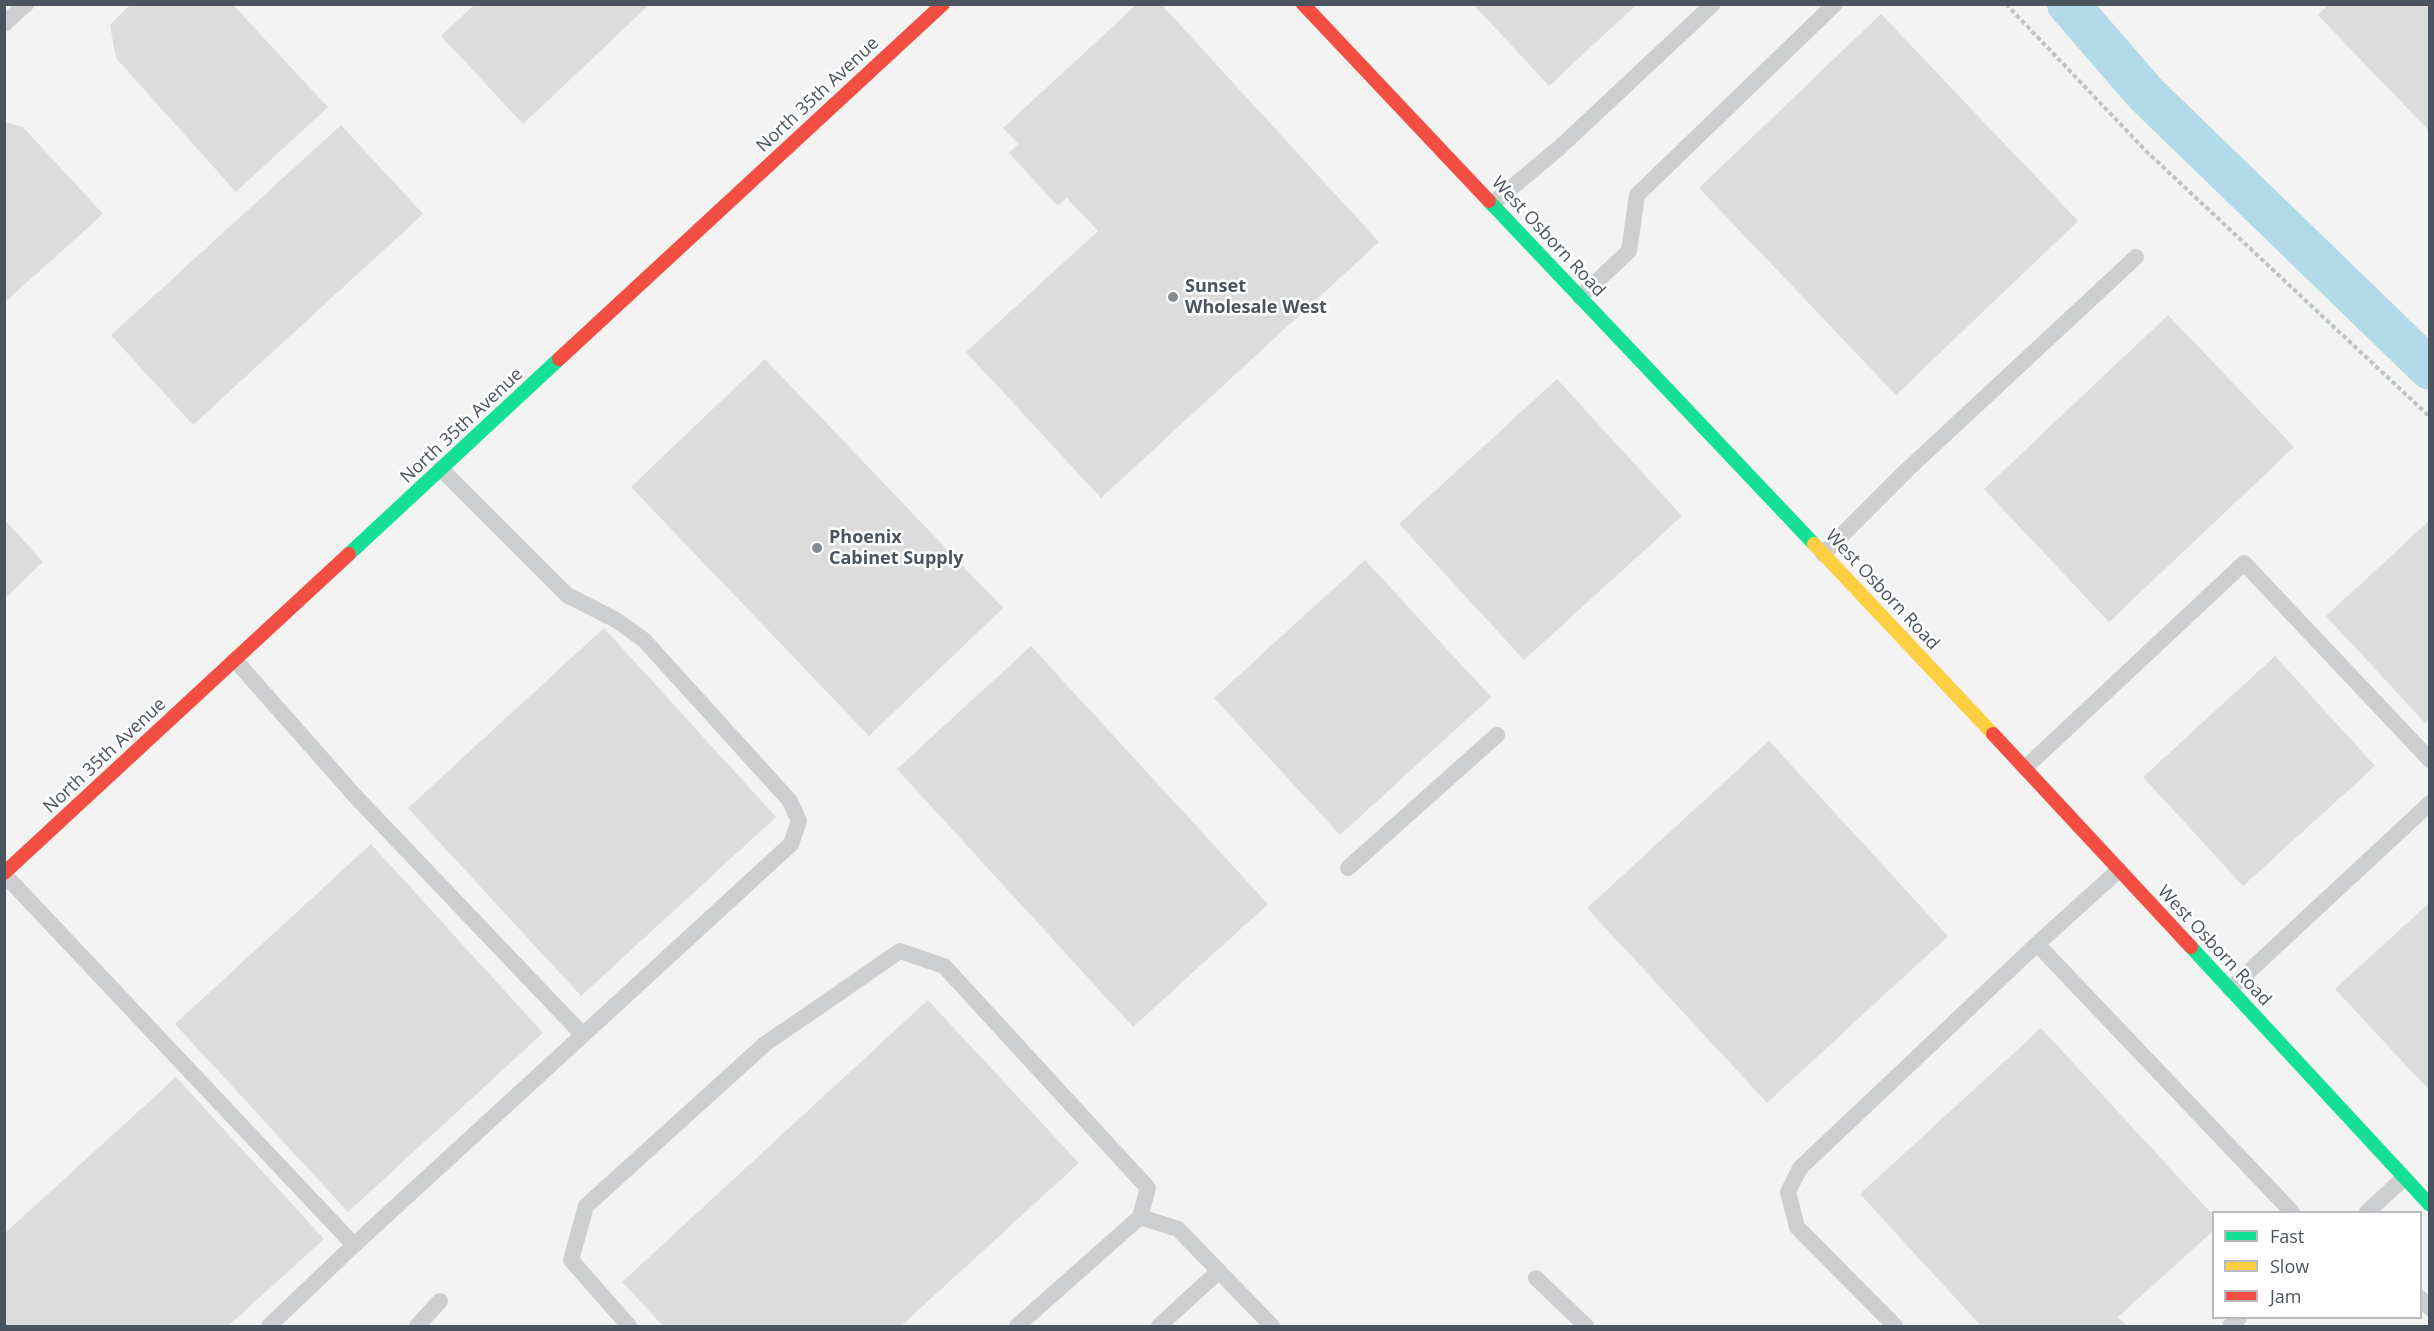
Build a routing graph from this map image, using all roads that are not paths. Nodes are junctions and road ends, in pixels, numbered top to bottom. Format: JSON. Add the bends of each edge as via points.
{"nodes":[{"id":1,"x":26,"y":4,"type":"edge"},
{"id":2,"x":943,"y":4,"type":"edge"},
{"id":3,"x":1303,"y":4,"type":"edge"},
{"id":4,"x":1713,"y":4,"type":"edge"},
{"id":5,"x":1835,"y":4,"type":"edge"},
{"id":6,"x":4,"y":24,"type":"edge"},
{"id":7,"x":1492,"y":204,"type":"junction"},
{"id":8,"x":2136,"y":257,"type":"dead end"},
{"id":9,"x":1580,"y":297,"type":"junction"},
{"id":10,"x":441,"y":469,"type":"junction"},
{"id":11,"x":1823,"y":554,"type":"junction"},
{"id":12,"x":235,"y":660,"type":"junction"},
{"id":13,"x":1497,"y":735,"type":"dead end"},
{"id":14,"x":2430,"y":760,"type":"edge"},
{"id":15,"x":2025,"y":768,"type":"junction"},
{"id":16,"x":2430,"y":803,"type":"edge"},
{"id":17,"x":1348,"y":868,"type":"dead end"},
{"id":18,"x":2119,"y":870,"type":"junction"},
{"id":19,"x":4,"y":873,"type":"edge"},
{"id":20,"x":2037,"y":944,"type":"junction"},
{"id":21,"x":2230,"y":989,"type":"junction"},
{"id":22,"x":583,"y":1035,"type":"junction"},
{"id":23,"x":2404,"y":1178,"type":"junction"},
{"id":24,"x":2427,"y":1197,"type":"edge"},
{"id":25,"x":2291,"y":1211,"type":"edge"},
{"id":26,"x":2368,"y":1211,"type":"edge"},
{"id":27,"x":1140,"y":1217,"type":"junction"},
{"id":28,"x":354,"y":1245,"type":"junction"},
{"id":29,"x":1219,"y":1271,"type":"junction"},
{"id":30,"x":1536,"y":1278,"type":"dead end"},
{"id":31,"x":440,"y":1301,"type":"dead end"},
{"id":32,"x":269,"y":1326,"type":"edge"},
{"id":33,"x":417,"y":1326,"type":"edge"},
{"id":34,"x":629,"y":1326,"type":"edge"},
{"id":35,"x":1017,"y":1326,"type":"edge"},
{"id":36,"x":1159,"y":1326,"type":"edge"},
{"id":37,"x":1272,"y":1326,"type":"edge"},
{"id":38,"x":1586,"y":1326,"type":"edge"},
{"id":39,"x":1895,"y":1326,"type":"edge"}],
"edges":[{"from":1,"to":6,"type":"lane"},
{"from":2,"to":10,"type":"street","name":"North 35th Avenue"},
{"from":3,"to":7,"type":"street","name":"West Osborn Road"},
{"from":4,"to":7,"type":"lane","via":[[1559,148]]},
{"from":5,"to":9,"type":"lane","via":[[1637,195],[1629,251]]},
{"from":7,"to":9,"type":"street","name":"West Osborn Road"},
{"from":8,"to":11,"type":"lane","via":[[1907,470]]},
{"from":9,"to":11,"type":"street","name":"West Osborn Road"},
{"from":10,"to":12,"type":"street","name":"North 35th Avenue"},
{"from":10,"to":22,"type":"lane","via":[[567,595],[616,620],[644,640],[790,801],[799,821],[791,844]]},
{"from":11,"to":15,"type":"street","name":"West Osborn Road"},
{"from":12,"to":19,"type":"street","name":"North 35th Avenue"},
{"from":12,"to":22,"type":"lane","via":[[356,797]]},
{"from":13,"to":17,"type":"lane"},
{"from":14,"to":15,"type":"lane","via":[[2244,562]]},
{"from":15,"to":18,"type":"street","name":"West Osborn Road"},
{"from":16,"to":21,"type":"lane"},
{"from":18,"to":20,"type":"lane"},
{"from":18,"to":21,"type":"street","name":"West Osborn Road"},
{"from":19,"to":28,"type":"lane"},
{"from":20,"to":25,"type":"lane"},
{"from":20,"to":39,"type":"lane","via":[[1800,1168],[1788,1192],[1797,1227]]},
{"from":21,"to":23,"type":"street","name":"West Osborn Road"},
{"from":22,"to":28,"type":"lane"},
{"from":23,"to":24,"type":"street","name":"West Osborn Road"},
{"from":23,"to":26,"type":"lane"},
{"from":27,"to":29,"type":"lane","via":[[1178,1229]]},
{"from":27,"to":34,"type":"lane","via":[[1148,1188],[944,966],[900,951],[765,1044],[586,1206],[571,1260]]},
{"from":27,"to":35,"type":"lane"},
{"from":28,"to":32,"type":"lane"},
{"from":29,"to":36,"type":"lane"},
{"from":29,"to":37,"type":"lane"},
{"from":30,"to":38,"type":"lane"},
{"from":31,"to":33,"type":"lane"}]}
